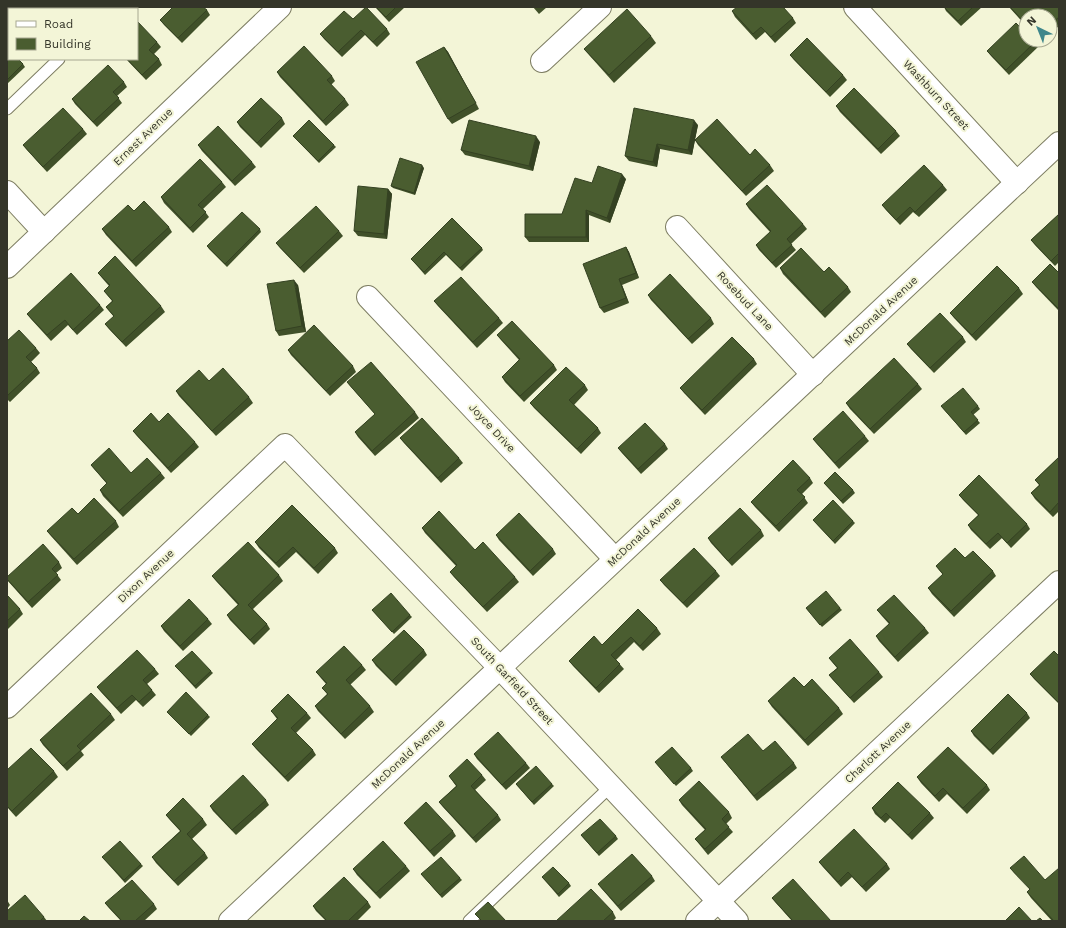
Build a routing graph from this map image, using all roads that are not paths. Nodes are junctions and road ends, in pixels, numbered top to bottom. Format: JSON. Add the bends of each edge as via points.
{"nodes":[{"id":1,"x":280,"y":7,"type":"edge"},
{"id":2,"x":600,"y":7,"type":"edge"},
{"id":3,"x":855,"y":7,"type":"edge"},
{"id":4,"x":58,"y":60,"type":"edge"},
{"id":5,"x":542,"y":61,"type":"dead end"},
{"id":6,"x":7,"y":109,"type":"edge"},
{"id":7,"x":1059,"y":143,"type":"edge"},
{"id":8,"x":1017,"y":183,"type":"junction"},
{"id":9,"x":7,"y":192,"type":"edge"},
{"id":10,"x":677,"y":227,"type":"dead end"},
{"id":11,"x":44,"y":232,"type":"junction"},
{"id":12,"x":7,"y":268,"type":"edge"},
{"id":13,"x":368,"y":297,"type":"dead end"},
{"id":14,"x":813,"y":375,"type":"junction"},
{"id":15,"x":285,"y":445,"type":"joint"},
{"id":16,"x":615,"y":559,"type":"junction"},
{"id":17,"x":1059,"y":582,"type":"edge"},
{"id":18,"x":500,"y":668,"type":"junction"},
{"id":19,"x":7,"y":707,"type":"edge"},
{"id":20,"x":611,"y":786,"type":"junction"},
{"id":21,"x":718,"y":902,"type":"junction"},
{"id":22,"x":230,"y":921,"type":"edge"},
{"id":23,"x":468,"y":921,"type":"edge"},
{"id":24,"x":697,"y":921,"type":"edge"},
{"id":25,"x":736,"y":921,"type":"edge"}],
"edges":[{"from":1,"to":11,"type":"street","name":"Ernest Avenue"},
{"from":2,"to":5,"type":"street"},
{"from":3,"to":8,"type":"street","name":"Washburn Street"},
{"from":4,"to":6,"type":"lane"},
{"from":7,"to":8,"type":"street","name":"McDonald Avenue"},
{"from":8,"to":14,"type":"street","name":"McDonald Avenue"},
{"from":9,"to":11,"type":"street"},
{"from":10,"to":14,"type":"street","name":"Rosebud Lane"},
{"from":11,"to":12,"type":"street","name":"Ernest Avenue"},
{"from":13,"to":16,"type":"street","name":"Joyce Drive"},
{"from":14,"to":16,"type":"street","name":"McDonald Avenue"},
{"from":15,"to":18,"type":"street","name":"South Garfield Street"},
{"from":15,"to":19,"type":"street","name":"Dixon Avenue"},
{"from":16,"to":18,"type":"street","name":"McDonald Avenue"},
{"from":17,"to":21,"type":"street","name":"Charlott Avenue"},
{"from":18,"to":20,"type":"street","name":"South Garfield Street"},
{"from":18,"to":22,"type":"street","name":"McDonald Avenue"},
{"from":20,"to":21,"type":"street","name":"South Garfield Street"},
{"from":20,"to":23,"type":"lane"},
{"from":21,"to":24,"type":"street","name":"Charlott Avenue"},
{"from":21,"to":25,"type":"street","name":"South Garfield Street"}]}
